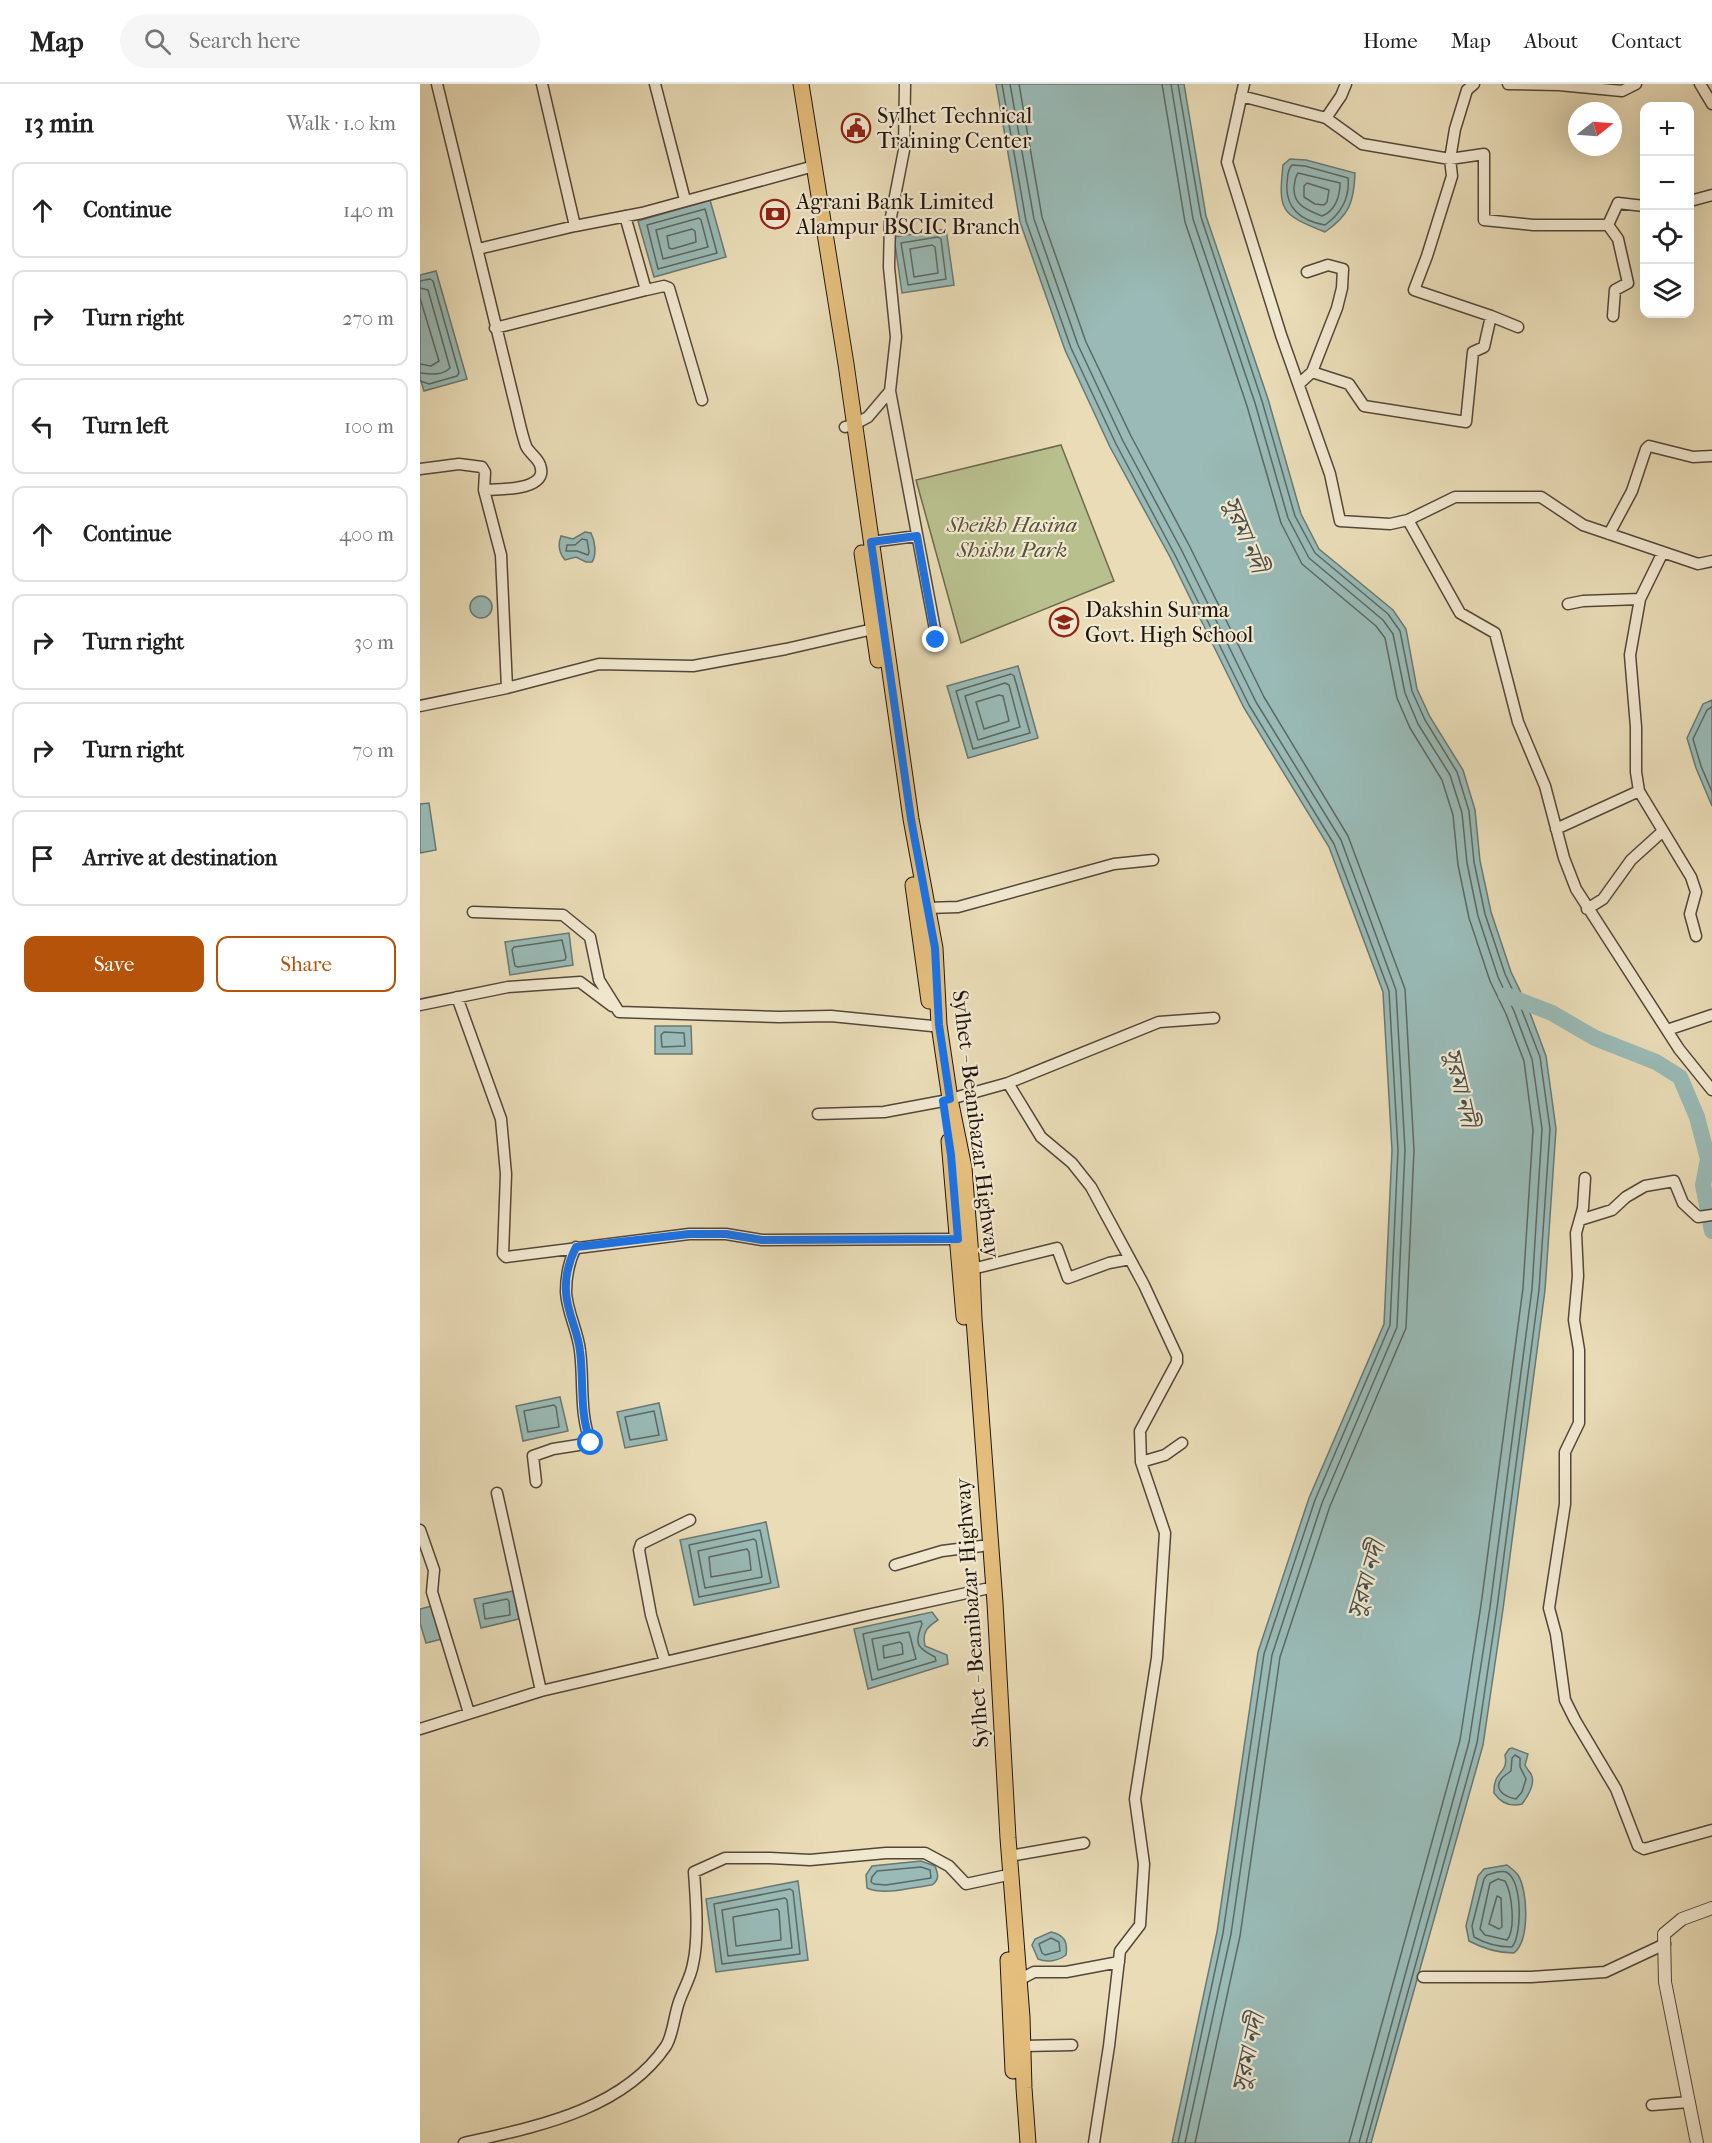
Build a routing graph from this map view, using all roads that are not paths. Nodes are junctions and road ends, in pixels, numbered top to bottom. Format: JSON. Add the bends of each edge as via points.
{"nodes":[{"id":1,"x":437,"y":84,"type":"edge"},
{"id":2,"x":542,"y":84,"type":"edge"},
{"id":3,"x":655,"y":84,"type":"edge"},
{"id":4,"x":905,"y":84,"type":"edge"},
{"id":5,"x":1244,"y":84,"type":"edge"},
{"id":6,"x":1346,"y":84,"type":"edge"},
{"id":7,"x":1474,"y":84,"type":"edge"},
{"id":8,"x":1508,"y":84,"type":"edge"},
{"id":9,"x":1636,"y":84,"type":"edge"},
{"id":10,"x":1700,"y":84,"type":"edge"},
{"id":11,"x":796,"y":86,"type":"edge"},
{"id":12,"x":1241,"y":96,"type":"junction"},
{"id":13,"x":1712,"y":104,"type":"edge"},
{"id":14,"x":1326,"y":118,"type":"junction"},
{"id":15,"x":1450,"y":159,"type":"junction"},
{"id":16,"x":809,"y":167,"type":"junction"},
{"id":17,"x":1712,"y":195,"type":"edge"},
{"id":18,"x":685,"y":200,"type":"junction"},
{"id":19,"x":1694,"y":200,"type":"edge"},
{"id":20,"x":1640,"y":206,"type":"edge"},
{"id":21,"x":625,"y":216,"type":"junction"},
{"id":22,"x":1608,"y":225,"type":"junction"},
{"id":23,"x":575,"y":226,"type":"junction"},
{"id":24,"x":478,"y":249,"type":"junction"},
{"id":25,"x":1307,"y":272,"type":"dead end"},
{"id":26,"x":646,"y":290,"type":"junction"},
{"id":27,"x":1491,"y":316,"type":"junction"},
{"id":28,"x":1613,"y":316,"type":"dead end"},
{"id":29,"x":1518,"y":327,"type":"dead end"},
{"id":30,"x":495,"y":328,"type":"junction"},
{"id":31,"x":1312,"y":372,"type":"junction"},
{"id":32,"x":1299,"y":384,"type":"junction"},
{"id":33,"x":890,"y":391,"type":"junction"},
{"id":34,"x":702,"y":400,"type":"dead end"},
{"id":35,"x":849,"y":426,"type":"junction"},
{"id":36,"x":1712,"y":456,"type":"edge"},
{"id":37,"x":420,"y":469,"type":"edge"},
{"id":38,"x":484,"y":490,"type":"junction"},
{"id":39,"x":1408,"y":519,"type":"junction"},
{"id":40,"x":1610,"y":534,"type":"junction"},
{"id":41,"x":917,"y":536,"type":"junction"},
{"id":42,"x":871,"y":542,"type":"junction"},
{"id":43,"x":1663,"y":552,"type":"junction"},
{"id":44,"x":1712,"y":561,"type":"edge"},
{"id":45,"x":1640,"y":599,"type":"junction"},
{"id":46,"x":1568,"y":604,"type":"dead end"},
{"id":47,"x":873,"y":628,"type":"junction"},
{"id":48,"x":936,"y":640,"type":"dead end"},
{"id":49,"x":507,"y":688,"type":"junction"},
{"id":50,"x":420,"y":706,"type":"edge"},
{"id":51,"x":1639,"y":791,"type":"junction"},
{"id":52,"x":1556,"y":829,"type":"junction"},
{"id":53,"x":1663,"y":831,"type":"junction"},
{"id":54,"x":1154,"y":860,"type":"dead end"},
{"id":55,"x":927,"y":908,"type":"junction"},
{"id":56,"x":1587,"y":909,"type":"junction"},
{"id":57,"x":473,"y":912,"type":"dead end"},
{"id":58,"x":1696,"y":936,"type":"dead end"},
{"id":59,"x":457,"y":998,"type":"junction"},
{"id":60,"x":420,"y":1005,"type":"edge"},
{"id":61,"x":619,"y":1012,"type":"junction"},
{"id":62,"x":1712,"y":1015,"type":"edge"},
{"id":63,"x":1214,"y":1018,"type":"dead end"},
{"id":64,"x":932,"y":1026,"type":"junction"},
{"id":65,"x":1667,"y":1030,"type":"junction"},
{"id":66,"x":1008,"y":1083,"type":"junction"},
{"id":67,"x":1712,"y":1090,"type":"edge"},
{"id":68,"x":946,"y":1100,"type":"junction"},
{"id":69,"x":818,"y":1114,"type":"dead end"},
{"id":70,"x":1585,"y":1178,"type":"dead end"},
{"id":71,"x":1707,"y":1216,"type":"edge"},
{"id":72,"x":1580,"y":1220,"type":"junction"},
{"id":73,"x":958,"y":1239,"type":"junction"},
{"id":74,"x":576,"y":1247,"type":"junction"},
{"id":75,"x":960,"y":1259,"type":"junction"},
{"id":76,"x":1130,"y":1259,"type":"junction"},
{"id":77,"x":972,"y":1269,"type":"junction"},
{"id":78,"x":1182,"y":1443,"type":"dead end"},
{"id":79,"x":1141,"y":1462,"type":"junction"},
{"id":80,"x":536,"y":1482,"type":"dead end"},
{"id":81,"x":497,"y":1493,"type":"dead end"},
{"id":82,"x":690,"y":1520,"type":"dead end"},
{"id":83,"x":420,"y":1530,"type":"edge"},
{"id":84,"x":982,"y":1546,"type":"junction"},
{"id":85,"x":895,"y":1564,"type":"dead end"},
{"id":86,"x":985,"y":1589,"type":"junction"},
{"id":87,"x":665,"y":1662,"type":"junction"},
{"id":88,"x":541,"y":1691,"type":"junction"},
{"id":89,"x":469,"y":1713,"type":"junction"},
{"id":90,"x":420,"y":1729,"type":"edge"},
{"id":91,"x":1712,"y":1830,"type":"edge"},
{"id":92,"x":1084,"y":1843,"type":"dead end"},
{"id":93,"x":1010,"y":1856,"type":"junction"},
{"id":94,"x":1003,"y":1876,"type":"junction"},
{"id":95,"x":1712,"y":1908,"type":"edge"},
{"id":96,"x":1665,"y":1944,"type":"junction"},
{"id":97,"x":1119,"y":1962,"type":"junction"},
{"id":98,"x":1423,"y":1977,"type":"dead end"},
{"id":99,"x":1019,"y":1980,"type":"junction"},
{"id":100,"x":1072,"y":2045,"type":"dead end"},
{"id":101,"x":1023,"y":2046,"type":"junction"},
{"id":102,"x":1689,"y":2102,"type":"junction"},
{"id":103,"x":1652,"y":2105,"type":"dead end"},
{"id":104,"x":464,"y":2143,"type":"edge"},
{"id":105,"x":1019,"y":2143,"type":"edge"},
{"id":106,"x":1028,"y":2143,"type":"edge"},
{"id":107,"x":1094,"y":2143,"type":"edge"},
{"id":108,"x":1697,"y":2143,"type":"edge"}],
"edges":[{"from":1,"to":24,"type":"street"},
{"from":2,"to":23,"type":"street"},
{"from":3,"to":18,"type":"street"},
{"from":4,"to":33,"type":"street","via":[[904,150],[890,222],[889,267],[896,337]]},
{"from":5,"to":12,"type":"street"},
{"from":6,"to":14,"type":"street"},
{"from":7,"to":15,"type":"street","via":[[1467,90]]},
{"from":8,"to":9,"type":"street","via":[[1622,91]]},
{"from":10,"to":13,"type":"street"},
{"from":11,"to":16,"type":"main road","name":"Sylhet - Beanibazar Highway"},
{"from":12,"to":14,"type":"street"},
{"from":12,"to":32,"type":"street","via":[[1227,162]]},
{"from":14,"to":15,"type":"street","via":[[1362,144]]},
{"from":15,"to":22,"type":"street","via":[[1484,154],[1484,220],[1533,225]]},
{"from":15,"to":27,"type":"street","via":[[1452,176],[1414,290]]},
{"from":16,"to":18,"type":"street"},
{"from":16,"to":35,"type":"main road","name":"Sylhet - Beanibazar Highway"},
{"from":17,"to":19,"type":"street"},
{"from":18,"to":21,"type":"street"},
{"from":20,"to":22,"type":"street","via":[[1618,204]]},
{"from":21,"to":23,"type":"street"},
{"from":21,"to":26,"type":"street"},
{"from":22,"to":28,"type":"street","via":[[1618,239],[1628,283],[1615,290]]},
{"from":23,"to":24,"type":"street"},
{"from":24,"to":30,"type":"street"},
{"from":25,"to":31,"type":"street","via":[[1328,265],[1343,269],[1337,308]]},
{"from":26,"to":30,"type":"street"},
{"from":26,"to":34,"type":"street","via":[[669,288]]},
{"from":27,"to":29,"type":"street"},
{"from":27,"to":31,"type":"street","via":[[1484,347],[1473,352],[1466,423],[1364,406],[1349,384]]},
{"from":30,"to":38,"type":"street","via":[[527,448],[542,472],[537,481],[525,487]]},
{"from":31,"to":32,"type":"street"},
{"from":32,"to":39,"type":"street","via":[[1330,474],[1340,521],[1390,524]]},
{"from":33,"to":35,"type":"street","via":[[868,417]]},
{"from":33,"to":41,"type":"street"},
{"from":35,"to":42,"type":"main road","name":"Sylhet - Beanibazar Highway"},
{"from":35,"to":47,"type":"main road","name":"Sylhet - Beanibazar Highway"},
{"from":36,"to":40,"type":"street","via":[[1693,457],[1649,446]]},
{"from":37,"to":38,"type":"street","via":[[459,464],[482,466]]},
{"from":38,"to":49,"type":"street","via":[[501,555]]},
{"from":39,"to":40,"type":"street","via":[[1455,497],[1541,497],[1583,525]]},
{"from":39,"to":52,"type":"street","via":[[1460,613],[1495,633],[1518,722],[1545,786]]},
{"from":40,"to":43,"type":"street"},
{"from":41,"to":42,"type":"street"},
{"from":41,"to":48,"type":"street"},
{"from":42,"to":55,"type":"main road","name":"Sylhet - Beanibazar Highway"},
{"from":43,"to":44,"type":"street","via":[[1698,564]]},
{"from":43,"to":45,"type":"street"},
{"from":45,"to":46,"type":"street"},
{"from":45,"to":51,"type":"street","via":[[1630,655]]},
{"from":47,"to":49,"type":"street","via":[[693,666],[599,664]]},
{"from":47,"to":64,"type":"main road","name":"Sylhet - Beanibazar Highway"},
{"from":49,"to":50,"type":"street"},
{"from":51,"to":52,"type":"street"},
{"from":51,"to":53,"type":"street"},
{"from":52,"to":56,"type":"street","via":[[1576,889]]},
{"from":53,"to":56,"type":"street","via":[[1631,860],[1603,899]]},
{"from":53,"to":58,"type":"street","via":[[1696,892],[1690,914]]},
{"from":54,"to":55,"type":"street","via":[[1114,864],[958,907]]},
{"from":55,"to":68,"type":"main road","name":"Sylhet - Beanibazar Highway","via":[[935,948]]},
{"from":56,"to":65,"type":"street"},
{"from":57,"to":61,"type":"street","via":[[563,915],[590,937],[598,980]]},
{"from":59,"to":60,"type":"street"},
{"from":59,"to":61,"type":"street","via":[[508,987],[580,982]]},
{"from":59,"to":74,"type":"street","via":[[501,1119],[506,1174],[504,1254],[512,1258]]},
{"from":61,"to":64,"type":"street","via":[[831,1016]]},
{"from":62,"to":65,"type":"street"},
{"from":63,"to":66,"type":"street","via":[[1159,1022]]},
{"from":64,"to":68,"type":"main road","name":"Sylhet - Beanibazar Highway"},
{"from":65,"to":67,"type":"street"},
{"from":66,"to":68,"type":"street"},
{"from":66,"to":76,"type":"street","via":[[1041,1137],[1072,1163],[1091,1188]]},
{"from":68,"to":69,"type":"street","via":[[884,1112]]},
{"from":68,"to":73,"type":"main road","name":"Sylhet - Beanibazar Highway"},
{"from":68,"to":77,"type":"main road","name":"Sylhet - Beanibazar Highway","via":[[963,1168]]},
{"from":70,"to":72,"type":"street"},
{"from":71,"to":72,"type":"street","via":[[1698,1217],[1683,1203],[1674,1181],[1645,1186],[1612,1210]]},
{"from":72,"to":91,"type":"street","via":[[1576,1233],[1574,1320],[1579,1350],[1579,1423],[1565,1452],[1565,1504],[1549,1608],[1565,1700],[1616,1789],[1638,1846],[1644,1849]]},
{"from":73,"to":74,"type":"street","via":[[762,1240],[726,1234],[689,1234]]},
{"from":73,"to":75,"type":"main road","name":"Sylhet - Beanibazar Highway"},
{"from":74,"to":80,"type":"street","via":[[570,1259],[566,1292],[580,1348],[585,1429],[591,1443],[533,1456]]},
{"from":75,"to":77,"type":"street"},
{"from":75,"to":84,"type":"main road","name":"Sylhet - Beanibazar Highway"},
{"from":76,"to":77,"type":"street","via":[[1068,1278],[1057,1248]]},
{"from":76,"to":79,"type":"street","via":[[1178,1356],[1140,1431]]},
{"from":77,"to":93,"type":"main road","name":"Sylhet - Beanibazar Highway"},
{"from":78,"to":79,"type":"street","via":[[1165,1455]]},
{"from":79,"to":97,"type":"street","via":[[1165,1533],[1157,1658],[1135,1799],[1144,1864],[1140,1925],[1120,1951]]},
{"from":81,"to":88,"type":"street"},
{"from":82,"to":87,"type":"street","via":[[641,1544],[639,1550],[651,1615]]},
{"from":83,"to":89,"type":"street","via":[[434,1570],[432,1592]]},
{"from":84,"to":85,"type":"street","via":[[942,1551]]},
{"from":84,"to":86,"type":"main road","name":"Sylhet - Beanibazar Highway"},
{"from":86,"to":87,"type":"street"},
{"from":86,"to":94,"type":"main road","name":"Sylhet - Beanibazar Highway"},
{"from":87,"to":88,"type":"street"},
{"from":88,"to":89,"type":"street"},
{"from":89,"to":90,"type":"street"},
{"from":92,"to":93,"type":"street"},
{"from":93,"to":99,"type":"main road","name":"Sylhet - Beanibazar Highway"},
{"from":94,"to":104,"type":"street","via":[[966,1884],[949,1866],[925,1853],[810,1860],[725,1858],[694,1872],[693,1964],[667,2045],[637,2078],[582,2111]]},
{"from":94,"to":105,"type":"main road","name":"Sylhet - Beanibazar Highway"},
{"from":95,"to":96,"type":"street","via":[[1682,1919],[1664,1935]]},
{"from":96,"to":98,"type":"street","via":[[1605,1972]]},
{"from":96,"to":102,"type":"street","via":[[1665,1982]]},
{"from":97,"to":99,"type":"street","via":[[1066,1972],[1034,1972]]},
{"from":97,"to":107,"type":"street"},
{"from":99,"to":101,"type":"main road","name":"Sylhet - Beanibazar Highway"},
{"from":100,"to":101,"type":"street"},
{"from":101,"to":106,"type":"main road","name":"Sylhet - Beanibazar Highway"},
{"from":102,"to":103,"type":"street"},
{"from":102,"to":108,"type":"street"}]}
